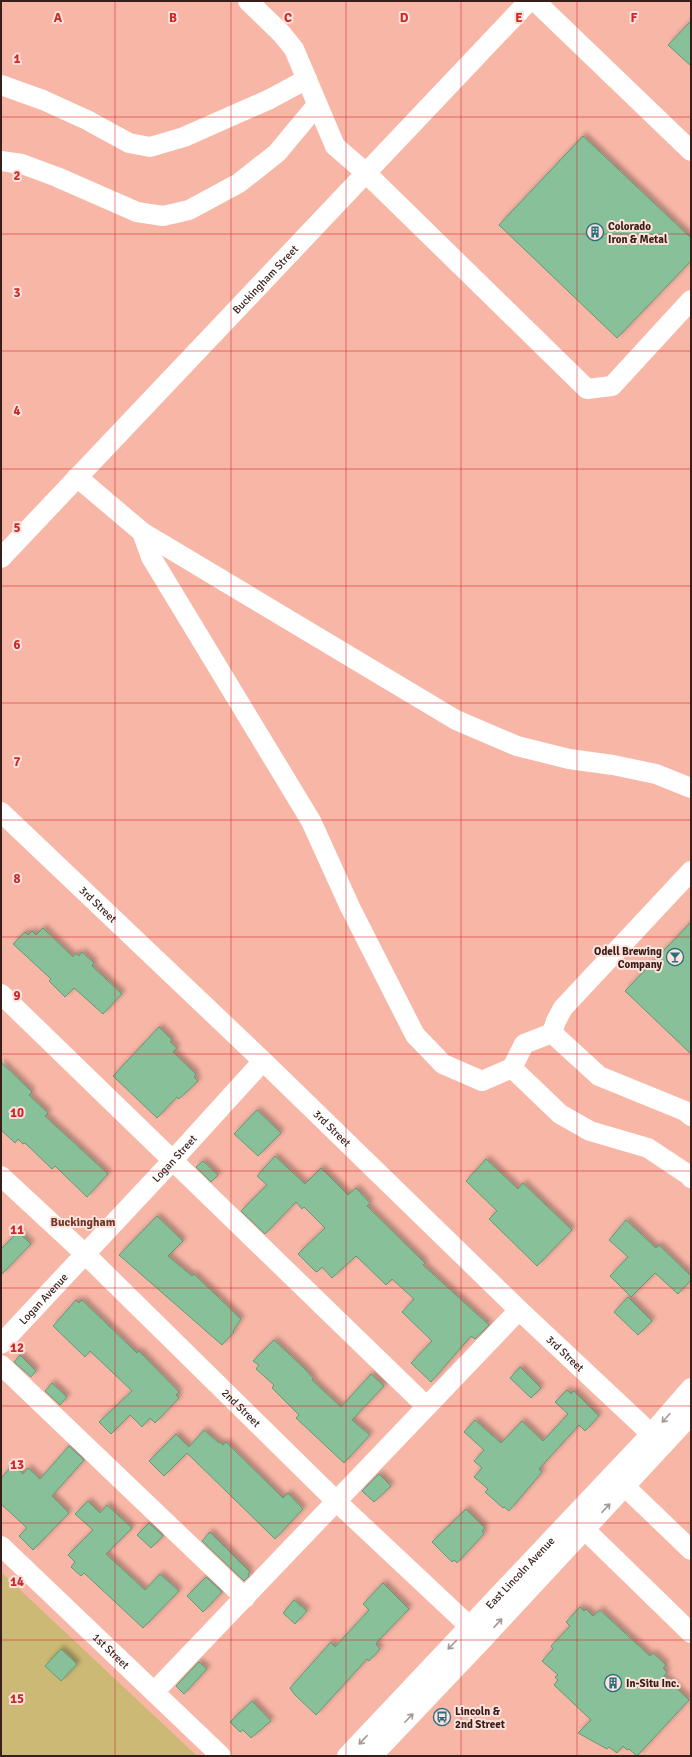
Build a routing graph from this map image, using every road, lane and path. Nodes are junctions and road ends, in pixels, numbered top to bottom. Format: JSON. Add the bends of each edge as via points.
{"nodes":[{"id":1,"x":248,"y":1,"type":"edge"},
{"id":2,"x":529,"y":1,"type":"edge"},
{"id":3,"x":535,"y":1,"type":"edge"},
{"id":4,"x":307,"y":79,"type":"junction"},
{"id":5,"x":1,"y":85,"type":"edge"},
{"id":6,"x":317,"y":105,"type":"junction"},
{"id":7,"x":691,"y":150,"type":"edge"},
{"id":8,"x":1,"y":161,"type":"edge"},
{"id":9,"x":366,"y":173,"type":"junction"},
{"id":10,"x":691,"y":300,"type":"edge"},
{"id":11,"x":77,"y":478,"type":"junction"},
{"id":12,"x":142,"y":532,"type":"junction"},
{"id":13,"x":1,"y":558,"type":"edge"},
{"id":14,"x":691,"y":788,"type":"edge"},
{"id":15,"x":2,"y":814,"type":"edge"},
{"id":16,"x":691,"y":871,"type":"edge"},
{"id":17,"x":1,"y":994,"type":"edge"},
{"id":18,"x":552,"y":1033,"type":"junction"},
{"id":19,"x":263,"y":1061,"type":"junction"},
{"id":20,"x":512,"y":1068,"type":"junction"},
{"id":21,"x":691,"y":1116,"type":"edge"},
{"id":22,"x":173,"y":1160,"type":"junction"},
{"id":23,"x":1,"y":1176,"type":"edge"},
{"id":24,"x":691,"y":1177,"type":"edge"},
{"id":25,"x":85,"y":1254,"type":"junction"},
{"id":26,"x":518,"y":1310,"type":"junction"},
{"id":27,"x":1,"y":1344,"type":"edge"},
{"id":28,"x":1,"y":1365,"type":"edge"},
{"id":29,"x":691,"y":1388,"type":"edge"},
{"id":30,"x":426,"y":1406,"type":"junction"},
{"id":31,"x":691,"y":1416,"type":"edge"},
{"id":32,"x":657,"y":1440,"type":"junction"},
{"id":33,"x":618,"y":1481,"type":"junction"},
{"id":34,"x":336,"y":1501,"type":"junction"},
{"id":35,"x":579,"y":1524,"type":"junction"},
{"id":36,"x":1,"y":1546,"type":"edge"},
{"id":37,"x":691,"y":1550,"type":"edge"},
{"id":38,"x":245,"y":1598,"type":"junction"},
{"id":39,"x":476,"y":1633,"type":"junction"},
{"id":40,"x":691,"y":1633,"type":"edge"},
{"id":41,"x":154,"y":1692,"type":"junction"},
{"id":42,"x":221,"y":1756,"type":"edge"},
{"id":43,"x":347,"y":1756,"type":"edge"},
{"id":44,"x":372,"y":1756,"type":"edge"}],
"edges":[{"from":1,"to":4,"type":"street","via":[[281,32],[294,49]]},
{"from":2,"to":9,"type":"street","name":"Buckingham Street"},
{"from":3,"to":7,"type":"street"},
{"from":4,"to":5,"type":"street","via":[[184,137],[150,147],[130,143],[43,100]]},
{"from":4,"to":6,"type":"street"},
{"from":6,"to":8,"type":"street","via":[[277,153],[239,183],[189,210],[163,216],[137,212],[57,177],[22,164]]},
{"from":6,"to":9,"type":"street","via":[[335,146]]},
{"from":9,"to":10,"type":"street","via":[[587,389],[612,386]]},
{"from":9,"to":11,"type":"street","name":"Buckingham Street"},
{"from":11,"to":12,"type":"street"},
{"from":11,"to":13,"type":"street","name":"Buckingham Street"},
{"from":12,"to":14,"type":"street","via":[[456,720],[516,746],[569,759],[656,774]]},
{"from":12,"to":20,"type":"street","via":[[152,557],[311,821],[350,907],[415,1035],[443,1064],[482,1081]]},
{"from":15,"to":19,"type":"street","name":"3rd Street"},
{"from":16,"to":18,"type":"street","via":[[563,1008]]},
{"from":17,"to":22,"type":"street"},
{"from":18,"to":20,"type":"street","via":[[524,1044]]},
{"from":18,"to":21,"type":"street","via":[[599,1076],[685,1111]]},
{"from":19,"to":22,"type":"street","name":"Logan Street"},
{"from":19,"to":26,"type":"street","name":"3rd Street"},
{"from":20,"to":24,"type":"street","via":[[560,1114],[590,1131],[648,1148]]},
{"from":22,"to":25,"type":"street","name":"Logan Street"},
{"from":22,"to":30,"type":"street"},
{"from":23,"to":25,"type":"street","name":"2nd Street"},
{"from":25,"to":27,"type":"street","name":"Logan Avenue"},
{"from":25,"to":34,"type":"street","name":"2nd Street"},
{"from":26,"to":30,"type":"street"},
{"from":26,"to":32,"type":"street","name":"3rd Street"},
{"from":28,"to":38,"type":"street"},
{"from":29,"to":32,"type":"street","name":"East Lincoln Avenue","one_way":true},
{"from":30,"to":34,"type":"street"},
{"from":31,"to":32,"type":"street","name":"East Lincoln Avenue"},
{"from":32,"to":33,"type":"street","name":"East Lincoln Avenue"},
{"from":33,"to":35,"type":"street","name":"East Lincoln Avenue"},
{"from":33,"to":37,"type":"street"},
{"from":34,"to":38,"type":"street"},
{"from":34,"to":39,"type":"street","name":"2nd Street"},
{"from":35,"to":39,"type":"street","name":"East Lincoln Avenue"},
{"from":35,"to":40,"type":"street"},
{"from":36,"to":41,"type":"street","name":"1st Street"},
{"from":38,"to":41,"type":"street"},
{"from":39,"to":43,"type":"street","name":"East Lincoln Avenue","one_way":true},
{"from":44,"to":39,"type":"street","name":"East Lincoln Avenue","one_way":true},
{"from":41,"to":42,"type":"street","name":"1st Street"}]}
